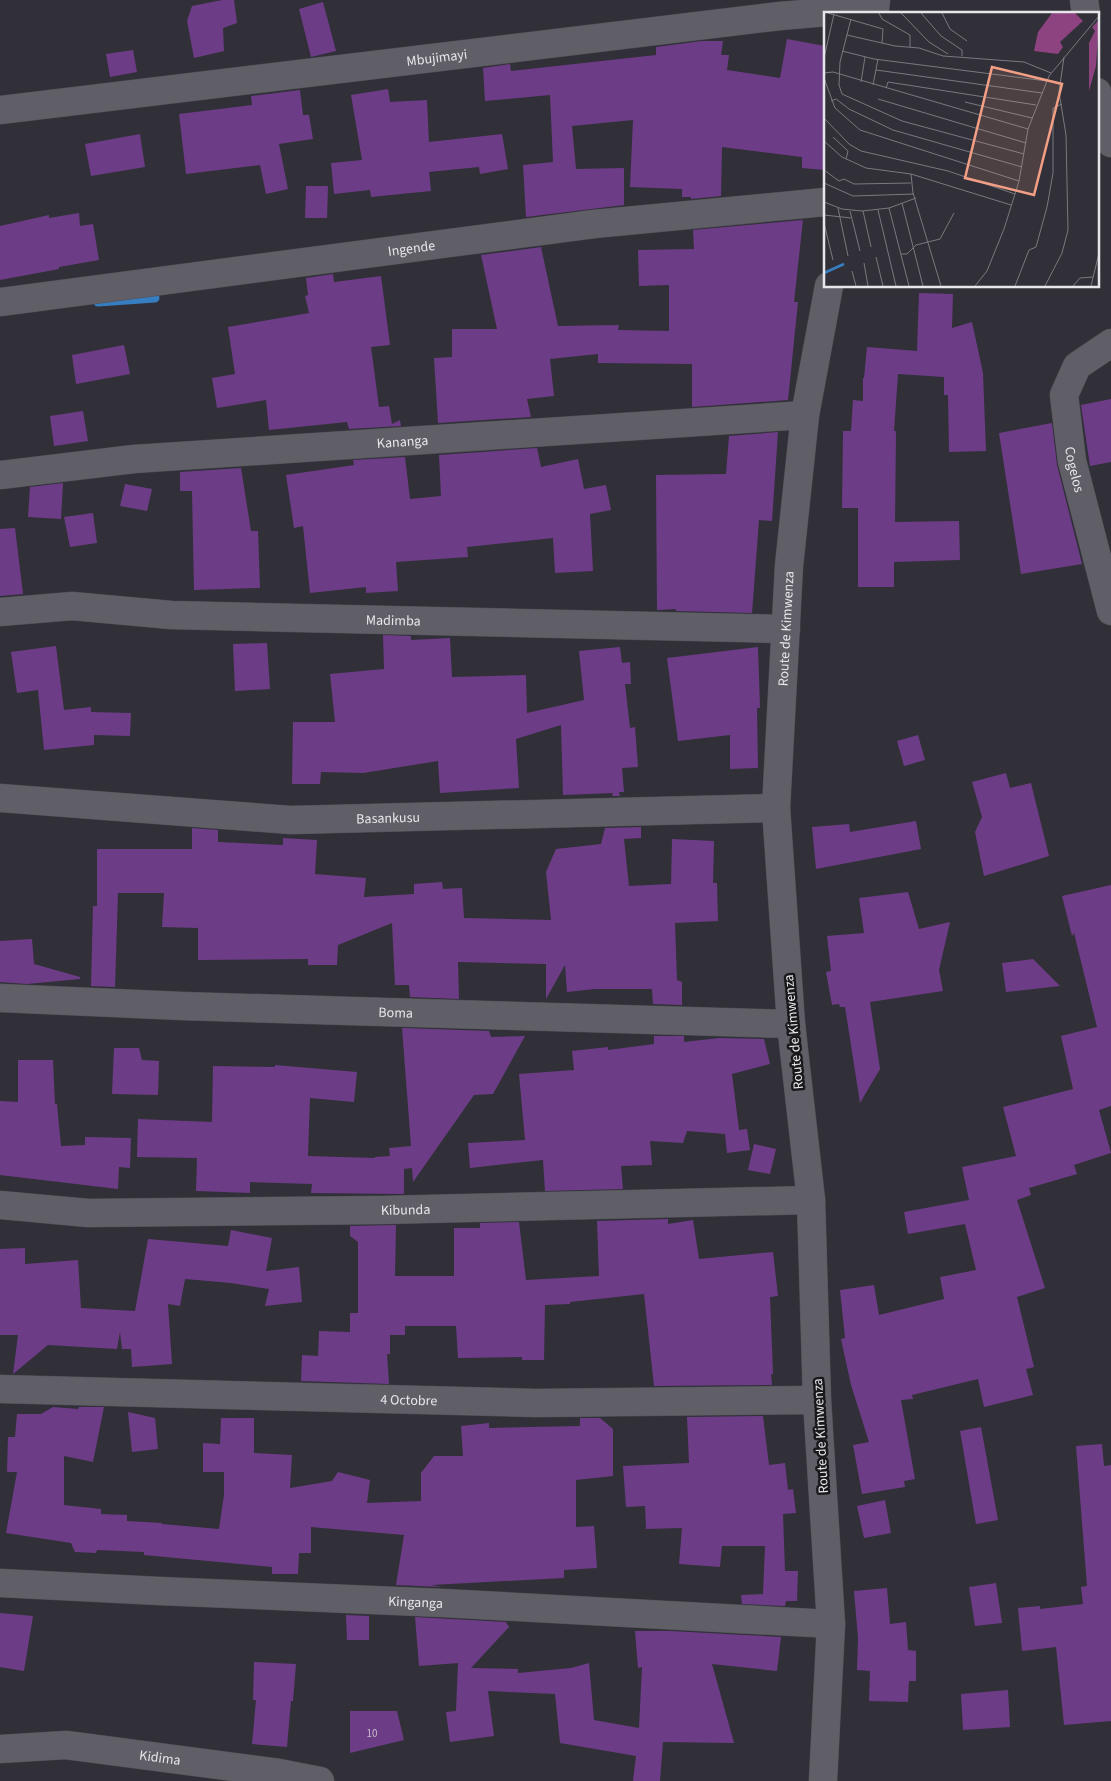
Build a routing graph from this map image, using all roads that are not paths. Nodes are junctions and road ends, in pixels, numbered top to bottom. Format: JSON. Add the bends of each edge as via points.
{"nodes":[{"id":1,"x":875,"y":7,"type":"edge"},
{"id":2,"x":1098,"y":98,"type":"edge"},
{"id":3,"x":0,"y":110,"type":"edge"},
{"id":4,"x":1111,"y":144,"type":"edge"},
{"id":5,"x":824,"y":202,"type":"edge"},
{"id":6,"x":829,"y":288,"type":"edge"},
{"id":7,"x":0,"y":302,"type":"edge"},
{"id":8,"x":1111,"y":343,"type":"edge"},
{"id":9,"x":805,"y":415,"type":"junction"},
{"id":10,"x":0,"y":475,"type":"edge"},
{"id":11,"x":1111,"y":611,"type":"edge"},
{"id":12,"x":0,"y":612,"type":"edge"},
{"id":13,"x":786,"y":629,"type":"junction"},
{"id":14,"x":0,"y":798,"type":"edge"},
{"id":15,"x":776,"y":808,"type":"junction"},
{"id":16,"x":0,"y":998,"type":"edge"},
{"id":17,"x":791,"y":1024,"type":"junction"},
{"id":18,"x":811,"y":1200,"type":"junction"},
{"id":19,"x":0,"y":1205,"type":"edge"},
{"id":20,"x":0,"y":1389,"type":"edge"},
{"id":21,"x":817,"y":1400,"type":"junction"},
{"id":22,"x":0,"y":1583,"type":"edge"},
{"id":23,"x":831,"y":1624,"type":"junction"},
{"id":24,"x":0,"y":1750,"type":"edge"},
{"id":25,"x":320,"y":1781,"type":"edge"},
{"id":26,"x":823,"y":1781,"type":"edge"}],
"edges":[{"from":1,"to":3,"type":"street","name":"Mbujimayi"},
{"from":2,"to":4,"type":"street","via":[[1103,126]]},
{"from":5,"to":7,"type":"street","name":"Ingende","via":[[594,224]]},
{"from":6,"to":9,"type":"street","name":"Route de Kimwenza"},
{"from":8,"to":11,"type":"street","name":"Cogelos","via":[[1078,366],[1064,396],[1072,461]]},
{"from":9,"to":10,"type":"street","name":"Kananga","via":[[134,458]]},
{"from":9,"to":13,"type":"street","name":"Route de Kimwenza","via":[[788,566]]},
{"from":12,"to":13,"type":"street","name":"Madimba","via":[[72,606],[171,615]]},
{"from":13,"to":15,"type":"street","name":"Route de Kimwenza"},
{"from":14,"to":15,"type":"street","name":"Basankusu","via":[[292,820]]},
{"from":15,"to":17,"type":"street","name":"Route de Kimwenza"},
{"from":16,"to":17,"type":"street","name":"Boma"},
{"from":17,"to":18,"type":"street","name":"Route de Kimwenza"},
{"from":18,"to":19,"type":"street","name":"Kibunda","via":[[88,1214]]},
{"from":18,"to":21,"type":"street","name":"Route de Kimwenza"},
{"from":20,"to":21,"type":"street","name":"4 Octobre","via":[[534,1403]]},
{"from":21,"to":23,"type":"street","name":"Route de Kimwenza"},
{"from":22,"to":23,"type":"street","name":"Kinganga"},
{"from":23,"to":26,"type":"street","name":"Route de Kimwenza"},
{"from":24,"to":25,"type":"street","name":"Kidima","via":[[66,1745]]}]}
